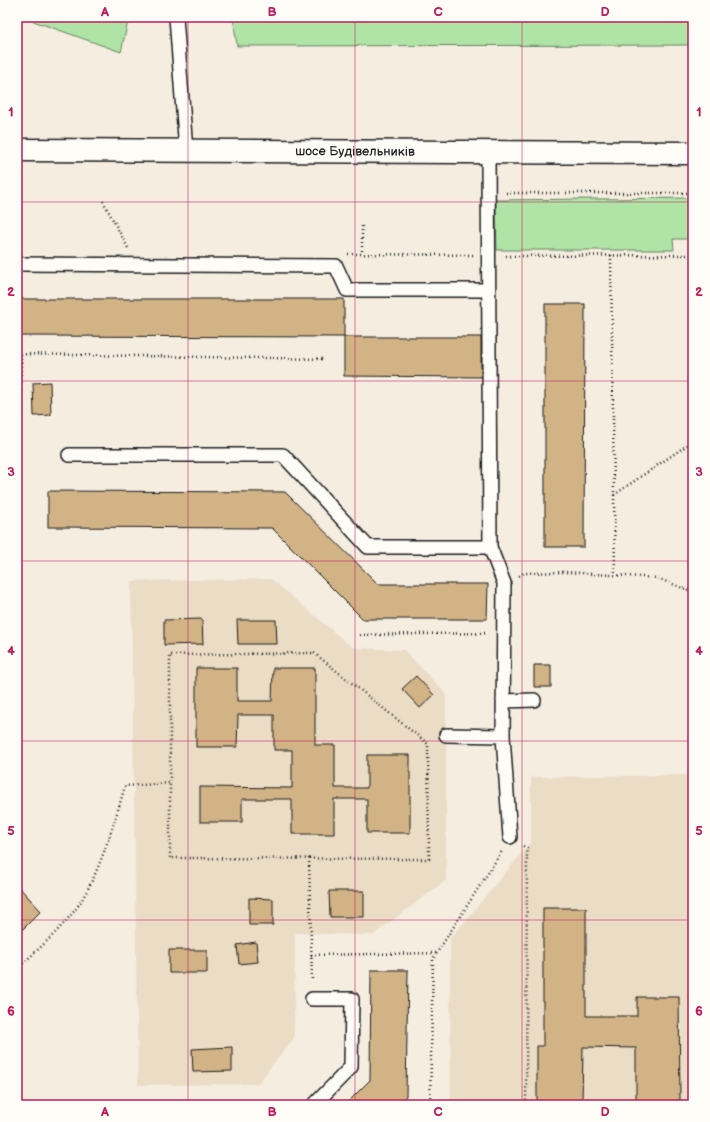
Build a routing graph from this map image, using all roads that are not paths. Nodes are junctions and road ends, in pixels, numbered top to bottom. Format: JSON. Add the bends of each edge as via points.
{"nodes":[{"id":1,"x":176,"y":17,"type":"edge"},
{"id":2,"x":17,"y":150,"type":"edge"},
{"id":3,"x":186,"y":151,"type":"junction"},
{"id":4,"x":488,"y":153,"type":"junction"},
{"id":5,"x":693,"y":153,"type":"edge"},
{"id":6,"x":17,"y":264,"type":"edge"},
{"id":7,"x":488,"y":290,"type":"junction"},
{"id":8,"x":69,"y":455,"type":"dead end"},
{"id":9,"x":490,"y":547,"type":"junction"},
{"id":10,"x":534,"y":700,"type":"dead end"},
{"id":11,"x":503,"y":701,"type":"junction"},
{"id":12,"x":446,"y":735,"type":"dead end"},
{"id":13,"x":503,"y":736,"type":"junction"},
{"id":14,"x":510,"y":838,"type":"road end"},
{"id":15,"x":312,"y":999,"type":"road end"},
{"id":16,"x":314,"y":1105,"type":"edge"}],
"edges":[{"from":1,"to":3,"type":"lane"},
{"from":2,"to":3,"type":"main road","name":"шосе Будівельників"},
{"from":3,"to":4,"type":"main road","name":"шосе Будівельників"},
{"from":4,"to":5,"type":"main road","name":"шосе Будівельників"},
{"from":4,"to":7,"type":"lane"},
{"from":6,"to":7,"type":"lane","via":[[336,266],[347,290]]},
{"from":7,"to":9,"type":"lane"},
{"from":8,"to":9,"type":"lane","via":[[283,455],[368,547]]},
{"from":9,"to":11,"type":"lane","via":[[504,583]]},
{"from":10,"to":11,"type":"lane"},
{"from":11,"to":13,"type":"lane"},
{"from":12,"to":13,"type":"lane"},
{"from":13,"to":14,"type":"lane"},
{"from":15,"to":16,"type":"lane","via":[[352,999],[351,1068]]}]}
